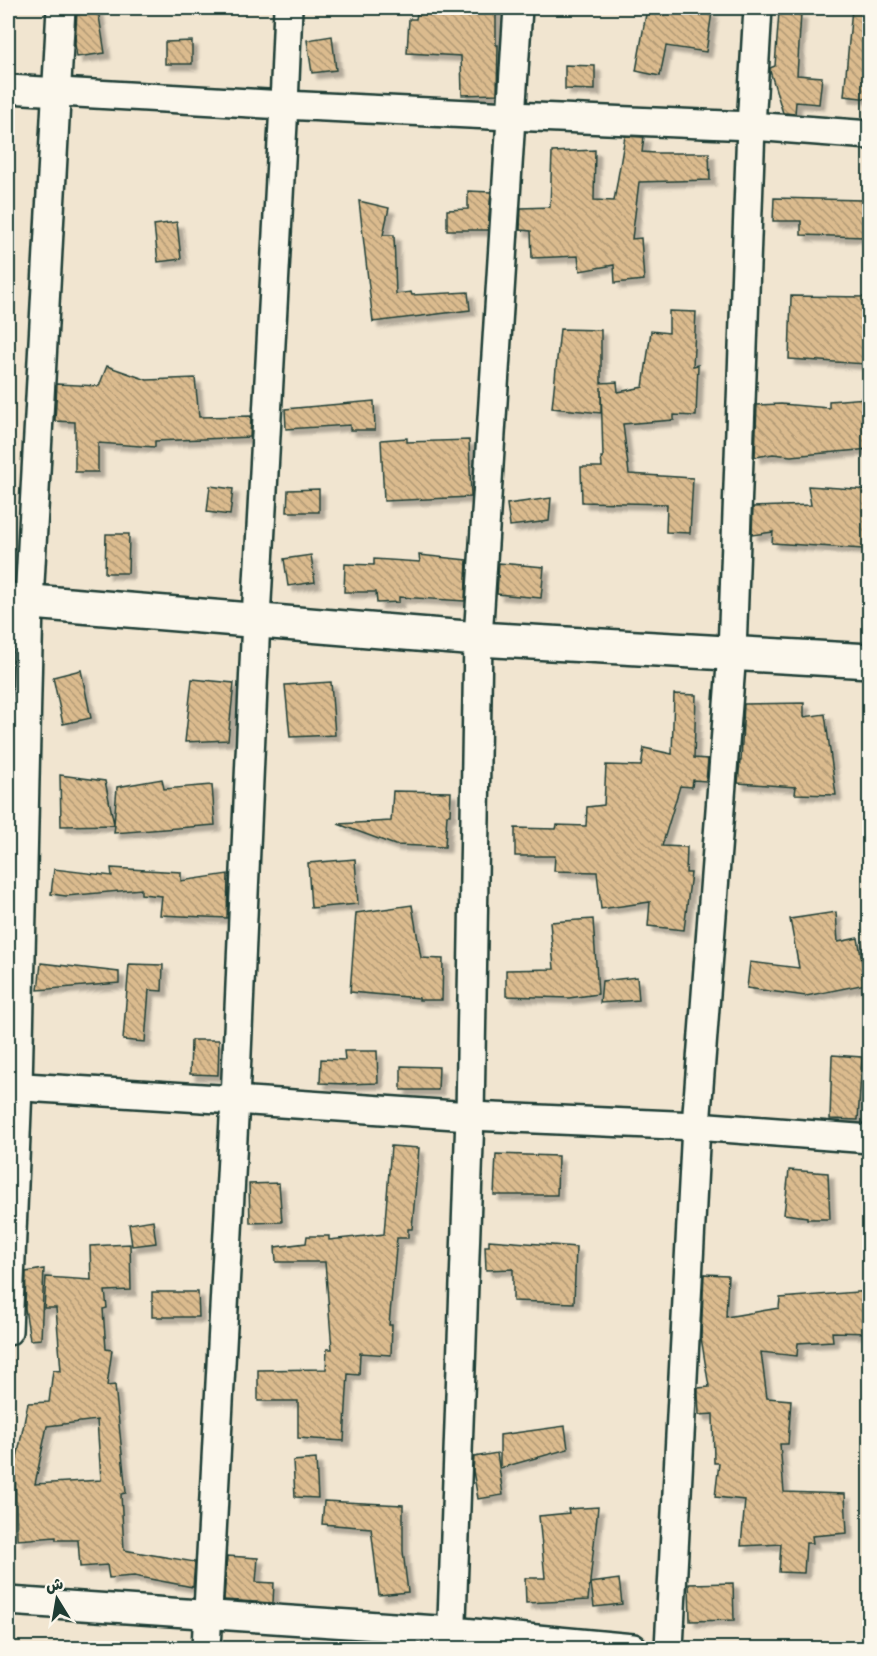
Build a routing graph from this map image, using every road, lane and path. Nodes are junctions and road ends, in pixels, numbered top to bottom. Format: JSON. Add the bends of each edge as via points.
{"nodes":[{"id":1,"x":61,"y":8,"type":"edge"},
{"id":2,"x":288,"y":8,"type":"edge"},
{"id":3,"x":518,"y":8,"type":"edge"},
{"id":4,"x":758,"y":8,"type":"edge"},
{"id":5,"x":8,"y":89,"type":"edge"},
{"id":6,"x":56,"y":92,"type":"junction"},
{"id":7,"x":284,"y":105,"type":"junction"},
{"id":8,"x":511,"y":116,"type":"junction"},
{"id":9,"x":751,"y":126,"type":"junction"},
{"id":10,"x":870,"y":135,"type":"edge"},
{"id":11,"x":19,"y":601,"type":"edge"},
{"id":12,"x":256,"y":619,"type":"junction"},
{"id":13,"x":478,"y":639,"type":"junction"},
{"id":14,"x":732,"y":652,"type":"junction"},
{"id":15,"x":870,"y":661,"type":"edge"},
{"id":16,"x":13,"y":1086,"type":"edge"},
{"id":17,"x":235,"y":1100,"type":"junction"},
{"id":18,"x":470,"y":1116,"type":"junction"},
{"id":19,"x":696,"y":1126,"type":"junction"},
{"id":20,"x":870,"y":1139,"type":"edge"},
{"id":21,"x":8,"y":1331,"type":"edge"},
{"id":22,"x":8,"y":1601,"type":"edge"},
{"id":23,"x":207,"y":1614,"type":"junction"},
{"id":24,"x":451,"y":1640,"type":"edge"},
{"id":25,"x":206,"y":1648,"type":"edge"},
{"id":26,"x":633,"y":1648,"type":"edge"},
{"id":27,"x":669,"y":1648,"type":"edge"}],
"edges":[{"from":1,"to":6,"type":"street"},
{"from":2,"to":7,"type":"street"},
{"from":3,"to":8,"type":"street"},
{"from":4,"to":9,"type":"street"},
{"from":5,"to":6,"type":"street"},
{"from":6,"to":7,"type":"street"},
{"from":6,"to":11,"type":"street"},
{"from":7,"to":8,"type":"street"},
{"from":7,"to":12,"type":"street"},
{"from":8,"to":9,"type":"street"},
{"from":8,"to":13,"type":"street"},
{"from":9,"to":10,"type":"street"},
{"from":9,"to":14,"type":"street"},
{"from":11,"to":12,"type":"street"},
{"from":11,"to":16,"type":"street"},
{"from":12,"to":13,"type":"street"},
{"from":12,"to":17,"type":"street"},
{"from":13,"to":14,"type":"street"},
{"from":13,"to":18,"type":"street"},
{"from":14,"to":15,"type":"street"},
{"from":14,"to":19,"type":"street"},
{"from":16,"to":17,"type":"street"},
{"from":16,"to":21,"type":"street"},
{"from":17,"to":18,"type":"street"},
{"from":17,"to":23,"type":"street"},
{"from":18,"to":19,"type":"street"},
{"from":18,"to":24,"type":"street"},
{"from":19,"to":20,"type":"street"},
{"from":19,"to":27,"type":"street"},
{"from":22,"to":23,"type":"street"},
{"from":23,"to":24,"type":"street"},
{"from":23,"to":25,"type":"street"},
{"from":24,"to":26,"type":"street"}]}
